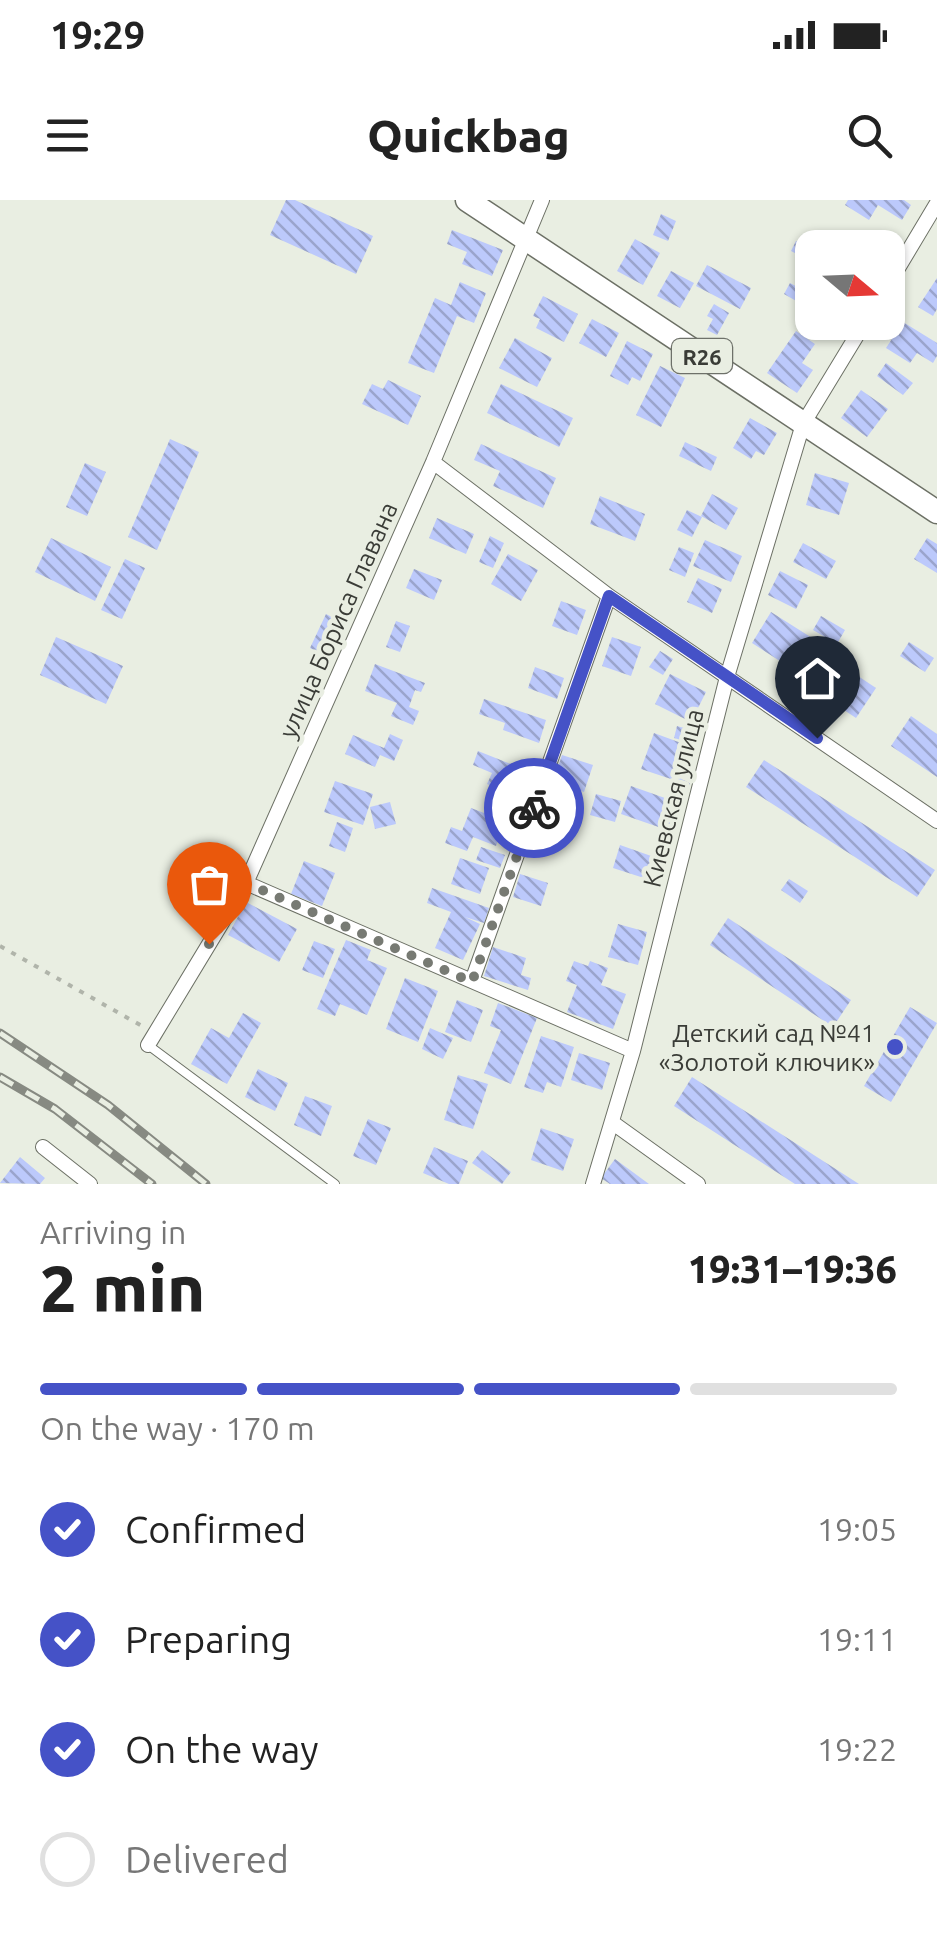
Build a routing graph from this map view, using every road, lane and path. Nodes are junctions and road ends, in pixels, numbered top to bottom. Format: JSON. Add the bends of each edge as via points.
{"nodes":[{"id":1,"x":467,"y":200,"type":"edge"},
{"id":2,"x":542,"y":200,"type":"edge"},
{"id":3,"x":937,"y":203,"type":"edge"},
{"id":4,"x":526,"y":237,"type":"junction"},
{"id":5,"x":905,"y":256,"type":"edge"},
{"id":6,"x":853,"y":340,"type":"edge"},
{"id":7,"x":803,"y":424,"type":"junction"},
{"id":8,"x":433,"y":462,"type":"junction"},
{"id":9,"x":937,"y":512,"type":"edge"},
{"id":10,"x":609,"y":596,"type":"junction"},
{"id":11,"x":727,"y":676,"type":"junction"},
{"id":12,"x":937,"y":821,"type":"edge"},
{"id":13,"x":246,"y":883,"type":"junction"},
{"id":14,"x":0,"y":946,"type":"edge"},
{"id":15,"x":472,"y":982,"type":"junction"},
{"id":16,"x":151,"y":1039,"type":"junction"},
{"id":17,"x":633,"y":1051,"type":"junction"},
{"id":18,"x":613,"y":1123,"type":"junction"},
{"id":19,"x":43,"y":1148,"type":"dead end"},
{"id":20,"x":90,"y":1184,"type":"edge"},
{"id":21,"x":336,"y":1184,"type":"edge"},
{"id":22,"x":593,"y":1184,"type":"edge"},
{"id":23,"x":698,"y":1184,"type":"edge"}],
"edges":[{"from":1,"to":4,"type":"main road","number":"R26"},
{"from":2,"to":4,"type":"street","name":"улица Бориса Главана"},
{"from":3,"to":5,"type":"street"},
{"from":4,"to":7,"type":"main road","number":"R26"},
{"from":4,"to":8,"type":"street","name":"улица Бориса Главана"},
{"from":6,"to":7,"type":"street","name":"Киевская улица"},
{"from":7,"to":9,"type":"main road","number":"R26"},
{"from":7,"to":11,"type":"street","name":"Киевская улица"},
{"from":8,"to":10,"type":"street"},
{"from":8,"to":13,"type":"street","name":"улица Бориса Главана"},
{"from":10,"to":11,"type":"street"},
{"from":10,"to":15,"type":"street"},
{"from":11,"to":12,"type":"street"},
{"from":11,"to":17,"type":"street","name":"Киевская улица"},
{"from":13,"to":15,"type":"street"},
{"from":13,"to":16,"type":"street","name":"улица Бориса Главана"},
{"from":14,"to":16,"type":"path"},
{"from":15,"to":17,"type":"street"},
{"from":16,"to":21,"type":"lane"},
{"from":17,"to":18,"type":"street","name":"Киевская улица"},
{"from":18,"to":22,"type":"street","name":"Киевская улица"},
{"from":18,"to":23,"type":"street"},
{"from":19,"to":20,"type":"street"}]}
